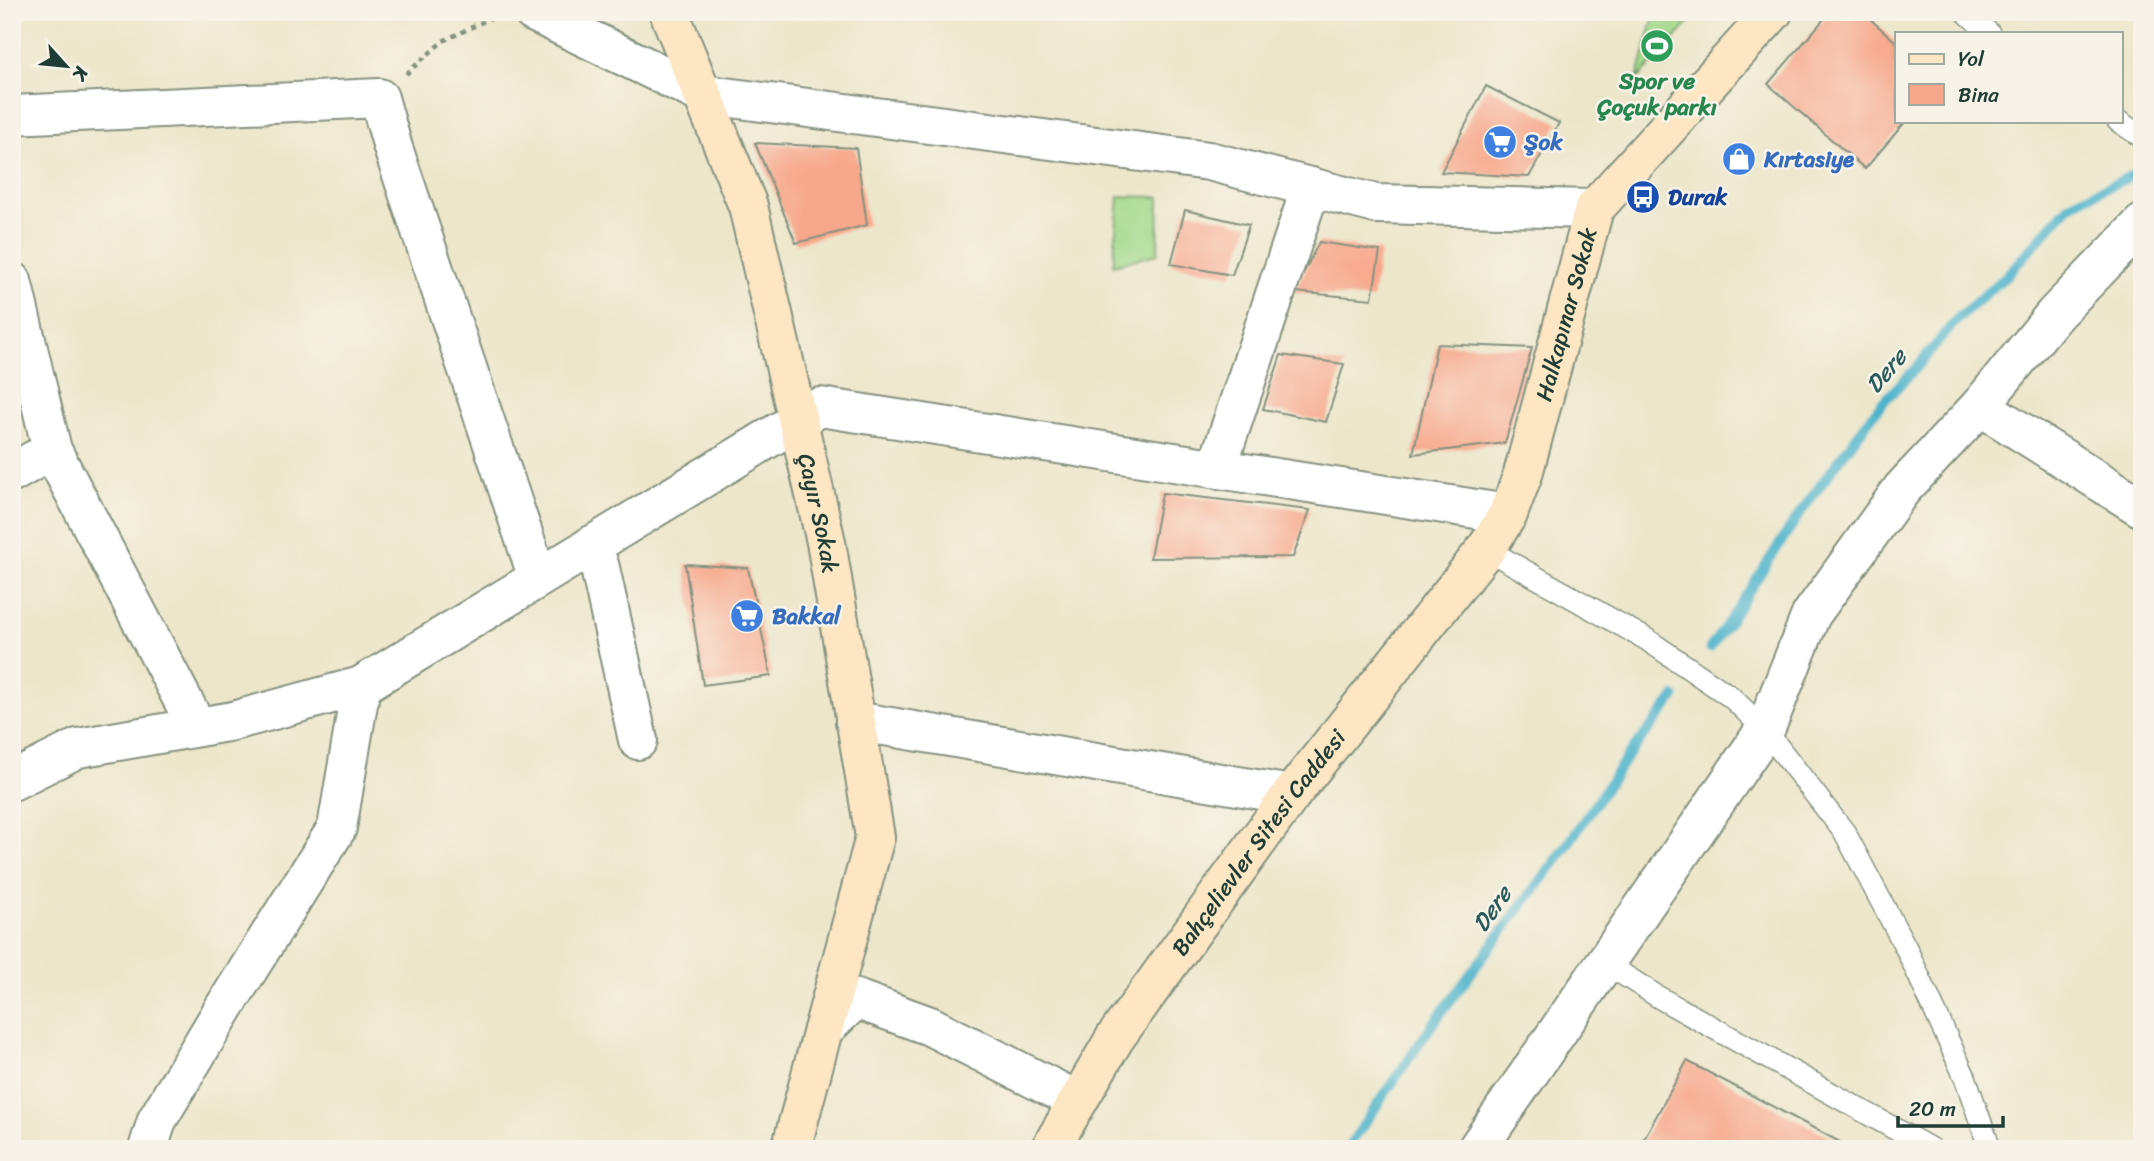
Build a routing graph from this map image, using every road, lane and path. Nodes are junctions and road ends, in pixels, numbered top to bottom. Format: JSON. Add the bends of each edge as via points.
{"nodes":[{"id":1,"x":502,"y":12,"type":"edge"},
{"id":2,"x":533,"y":12,"type":"edge"},
{"id":3,"x":669,"y":12,"type":"edge"},
{"id":4,"x":1773,"y":12,"type":"edge"},
{"id":5,"x":1966,"y":12,"type":"edge"},
{"id":6,"x":1988,"y":32,"type":"edge"},
{"id":7,"x":702,"y":94,"type":"junction"},
{"id":8,"x":379,"y":98,"type":"junction"},
{"id":9,"x":12,"y":115,"type":"edge"},
{"id":10,"x":2120,"y":122,"type":"edge"},
{"id":11,"x":2142,"y":137,"type":"edge"},
{"id":12,"x":1311,"y":187,"type":"junction"},
{"id":13,"x":1594,"y":209,"type":"junction"},
{"id":14,"x":2142,"y":224,"type":"edge"},
{"id":15,"x":12,"y":281,"type":"edge"},
{"id":16,"x":1980,"y":406,"type":"junction"},
{"id":17,"x":797,"y":419,"type":"junction"},
{"id":18,"x":52,"y":450,"type":"junction"},
{"id":19,"x":1222,"y":453,"type":"dead end"},
{"id":20,"x":12,"y":473,"type":"edge"},
{"id":21,"x":2142,"y":508,"type":"edge"},
{"id":22,"x":1508,"y":514,"type":"junction"},
{"id":23,"x":592,"y":545,"type":"junction"},
{"id":24,"x":1486,"y":549,"type":"junction"},
{"id":25,"x":538,"y":578,"type":"junction"},
{"id":26,"x":361,"y":686,"type":"junction"},
{"id":27,"x":855,"y":722,"type":"junction"},
{"id":28,"x":197,"y":727,"type":"junction"},
{"id":29,"x":1765,"y":730,"type":"junction"},
{"id":30,"x":638,"y":740,"type":"dead end"},
{"id":31,"x":12,"y":781,"type":"edge"},
{"id":32,"x":1291,"y":795,"type":"junction"},
{"id":33,"x":1605,"y":963,"type":"junction"},
{"id":34,"x":823,"y":1030,"type":"junction"},
{"id":35,"x":1078,"y":1101,"type":"junction"},
{"id":36,"x":148,"y":1149,"type":"edge"},
{"id":37,"x":791,"y":1149,"type":"edge"},
{"id":38,"x":1050,"y":1149,"type":"edge"},
{"id":39,"x":1477,"y":1149,"type":"edge"},
{"id":40,"x":1931,"y":1149,"type":"edge"},
{"id":41,"x":1990,"y":1149,"type":"edge"}],
"edges":[{"from":1,"to":8,"type":"path","via":[[443,41]]},
{"from":2,"to":7,"type":"street"},
{"from":3,"to":7,"type":"street","name":"Çayır Sokak"},
{"from":4,"to":13,"type":"street","name":"Halkapınar Sokak"},
{"from":5,"to":6,"type":"lane"},
{"from":7,"to":12,"type":"street","via":[[1209,161]]},
{"from":7,"to":17,"type":"street","name":"Çayır Sokak","via":[[748,206]]},
{"from":8,"to":9,"type":"street"},
{"from":8,"to":25,"type":"street"},
{"from":10,"to":11,"type":"lane"},
{"from":12,"to":13,"type":"street","via":[[1377,204]]},
{"from":12,"to":19,"type":"street"},
{"from":13,"to":22,"type":"street","name":"Halkapınar Sokak","via":[[1523,474]]},
{"from":14,"to":16,"type":"street","via":[[2055,314]]},
{"from":15,"to":18,"type":"street"},
{"from":16,"to":21,"type":"street"},
{"from":16,"to":29,"type":"street","via":[[1902,489],[1811,615]]},
{"from":17,"to":22,"type":"street","via":[[820,407]]},
{"from":17,"to":23,"type":"street"},
{"from":17,"to":27,"type":"street","name":"Çayır Sokak","via":[[826,542]]},
{"from":18,"to":20,"type":"street"},
{"from":18,"to":28,"type":"street"},
{"from":22,"to":24,"type":"street","name":"Halkapınar Sokak"},
{"from":23,"to":25,"type":"street"},
{"from":23,"to":30,"type":"street"},
{"from":24,"to":29,"type":"lane","via":[[1646,639],[1731,698]]},
{"from":24,"to":32,"type":"street","name":"Bahçelievler Sitesi Caddesi"},
{"from":25,"to":26,"type":"street"},
{"from":26,"to":28,"type":"street"},
{"from":26,"to":36,"type":"street","via":[[337,828],[164,1109]]},
{"from":27,"to":32,"type":"street"},
{"from":27,"to":34,"type":"street","name":"Çayır Sokak","via":[[875,837]]},
{"from":28,"to":31,"type":"street","via":[[78,748]]},
{"from":29,"to":33,"type":"street"},
{"from":29,"to":41,"type":"lane","via":[[1845,833],[1906,948],[1965,1077]]},
{"from":32,"to":35,"type":"street","name":"Bahçelievler Sitesi Caddesi","via":[[1115,1038]]},
{"from":33,"to":39,"type":"street"},
{"from":33,"to":40,"type":"lane"},
{"from":34,"to":35,"type":"street","via":[[856,999],[929,1026]]},
{"from":34,"to":37,"type":"street","name":"Çayır Sokak"},
{"from":35,"to":38,"type":"street","name":"Bahçelievler Sitesi Caddesi"}]}
